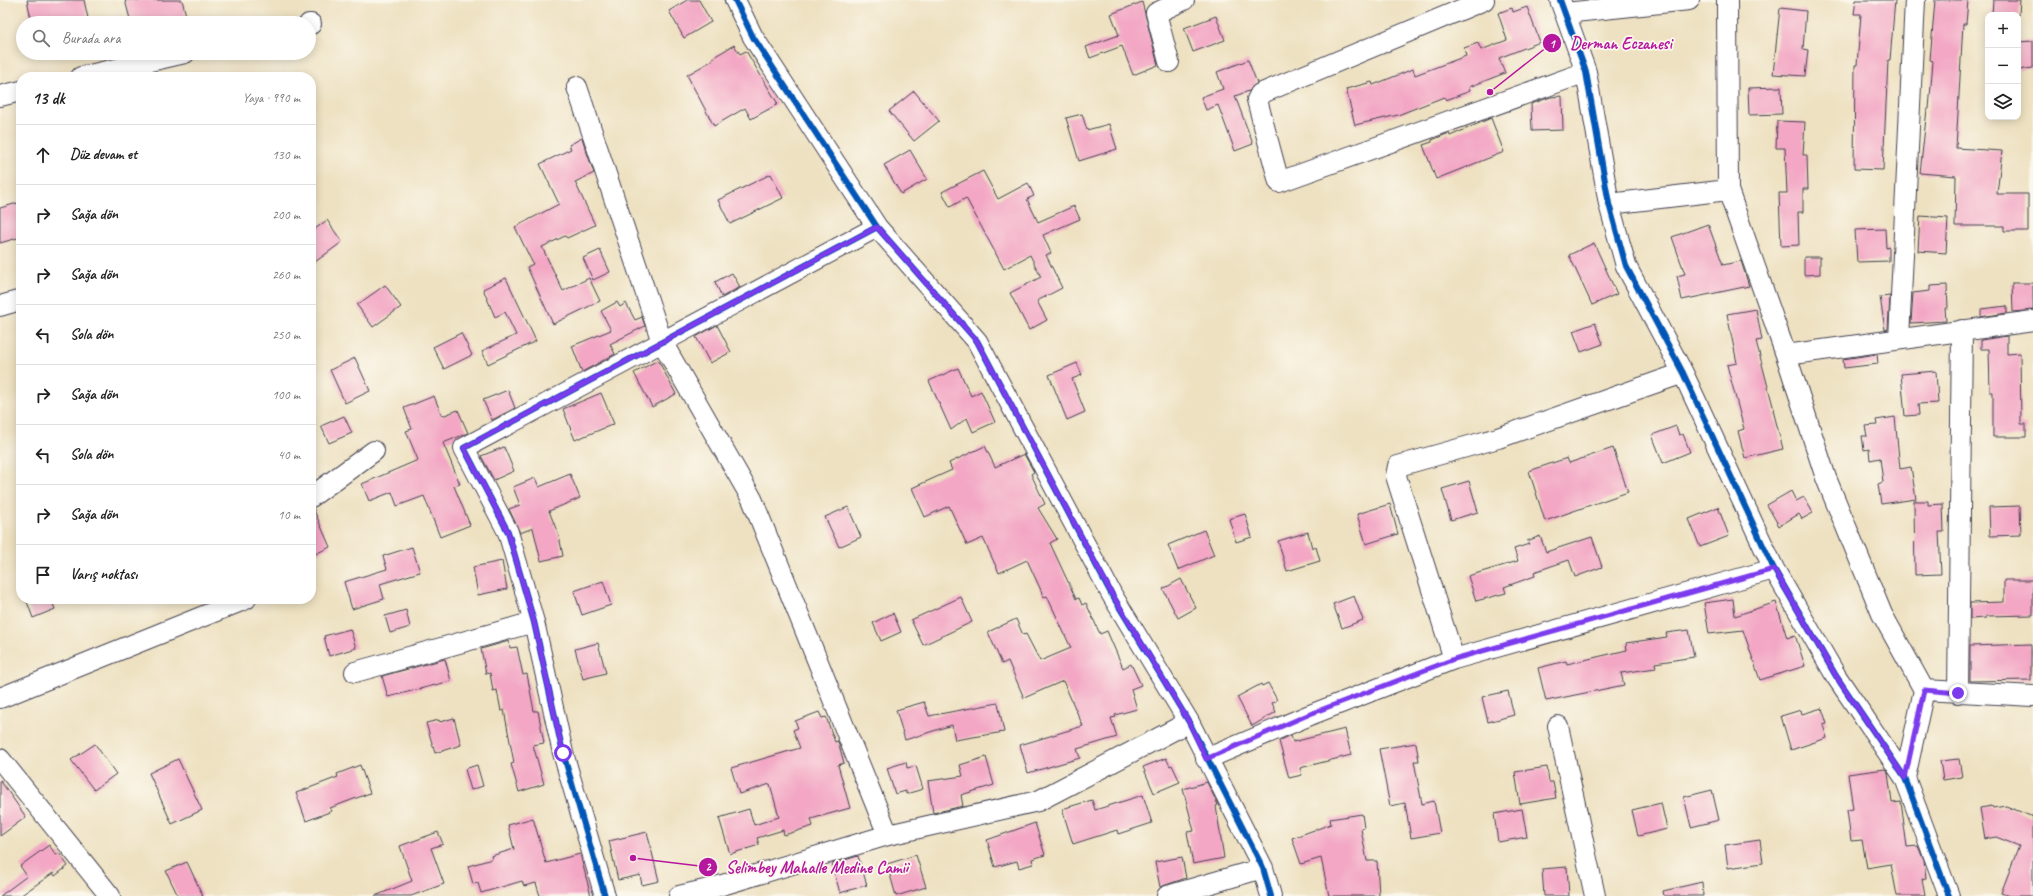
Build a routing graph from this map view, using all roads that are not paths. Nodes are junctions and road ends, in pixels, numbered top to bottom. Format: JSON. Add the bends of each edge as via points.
{"nodes":[{"id":1,"x":735,"y":0,"type":"edge"},
{"id":2,"x":1184,"y":0,"type":"edge"},
{"id":3,"x":1484,"y":0,"type":"edge"},
{"id":4,"x":1689,"y":0,"type":"edge"},
{"id":5,"x":1727,"y":0,"type":"edge"},
{"id":6,"x":1915,"y":0,"type":"edge"},
{"id":7,"x":1563,"y":7,"type":"edge"},
{"id":8,"x":172,"y":60,"type":"edge"},
{"id":9,"x":1169,"y":62,"type":"dead end"},
{"id":10,"x":158,"y":68,"type":"edge"},
{"id":11,"x":124,"y":72,"type":"edge"},
{"id":12,"x":1586,"y":72,"type":"junction"},
{"id":13,"x":577,"y":87,"type":"dead end"},
{"id":14,"x":16,"y":92,"type":"edge"},
{"id":15,"x":0,"y":96,"type":"edge"},
{"id":16,"x":1728,"y":190,"type":"junction"},
{"id":17,"x":1609,"y":204,"type":"junction"},
{"id":18,"x":877,"y":227,"type":"junction"},
{"id":19,"x":16,"y":301,"type":"edge"},
{"id":20,"x":0,"y":306,"type":"edge"},
{"id":21,"x":2033,"y":321,"type":"edge"},
{"id":22,"x":1962,"y":330,"type":"junction"},
{"id":23,"x":1899,"y":338,"type":"junction"},
{"id":24,"x":662,"y":342,"type":"junction"},
{"id":25,"x":1786,"y":355,"type":"junction"},
{"id":26,"x":1683,"y":373,"type":"junction"},
{"id":27,"x":374,"y":451,"type":"dead end"},
{"id":28,"x":316,"y":493,"type":"edge"},
{"id":29,"x":1774,"y":569,"type":"junction"},
{"id":30,"x":234,"y":604,"type":"edge"},
{"id":31,"x":534,"y":622,"type":"junction"},
{"id":32,"x":1454,"y":659,"type":"junction"},
{"id":33,"x":355,"y":672,"type":"dead end"},
{"id":34,"x":1924,"y":690,"type":"junction"},
{"id":35,"x":1958,"y":693,"type":"junction"},
{"id":36,"x":2033,"y":696,"type":"edge"},
{"id":37,"x":0,"y":698,"type":"edge"},
{"id":38,"x":1189,"y":722,"type":"junction"},
{"id":39,"x":1558,"y":726,"type":"dead end"},
{"id":40,"x":0,"y":759,"type":"edge"},
{"id":41,"x":1206,"y":759,"type":"junction"},
{"id":42,"x":1905,"y":778,"type":"junction"},
{"id":43,"x":888,"y":835,"type":"junction"},
{"id":44,"x":1263,"y":868,"type":"junction"},
{"id":45,"x":110,"y":896,"type":"edge"},
{"id":46,"x":605,"y":896,"type":"edge"},
{"id":47,"x":679,"y":896,"type":"edge"},
{"id":48,"x":1167,"y":896,"type":"edge"},
{"id":49,"x":1271,"y":896,"type":"edge"},
{"id":50,"x":1595,"y":896,"type":"edge"},
{"id":51,"x":1949,"y":896,"type":"edge"}],
"edges":[{"from":1,"to":18,"type":"street","via":[[753,37]]},
{"from":2,"to":9,"type":"street","via":[[1156,13]]},
{"from":3,"to":12,"type":"street","via":[[1260,94],[1257,100],[1279,182]]},
{"from":4,"to":7,"type":"street"},
{"from":5,"to":16,"type":"street"},
{"from":6,"to":23,"type":"street"},
{"from":7,"to":12,"type":"street"},
{"from":8,"to":10,"type":"street"},
{"from":10,"to":11,"type":"street"},
{"from":12,"to":17,"type":"street"},
{"from":13,"to":24,"type":"street"},
{"from":14,"to":15,"type":"street"},
{"from":16,"to":17,"type":"street"},
{"from":16,"to":25,"type":"street"},
{"from":17,"to":26,"type":"street","via":[[1626,266]]},
{"from":18,"to":24,"type":"street"},
{"from":18,"to":38,"type":"street","via":[[977,341],[1112,594]]},
{"from":19,"to":20,"type":"street"},
{"from":21,"to":22,"type":"street"},
{"from":22,"to":23,"type":"street"},
{"from":22,"to":35,"type":"street"},
{"from":23,"to":25,"type":"street"},
{"from":24,"to":31,"type":"street","via":[[464,448],[508,532]]},
{"from":24,"to":43,"type":"street","via":[[752,499]]},
{"from":25,"to":34,"type":"street","via":[[1826,478],[1882,614]]},
{"from":26,"to":29,"type":"street"},
{"from":26,"to":32,"type":"street","via":[[1498,438],[1398,466],[1396,476]]},
{"from":27,"to":28,"type":"street"},
{"from":29,"to":32,"type":"street"},
{"from":29,"to":42,"type":"street","via":[[1836,676]]},
{"from":30,"to":37,"type":"street"},
{"from":31,"to":33,"type":"street"},
{"from":31,"to":46,"type":"street","via":[[563,753]]},
{"from":32,"to":41,"type":"street","via":[[1310,714]]},
{"from":34,"to":35,"type":"street"},
{"from":34,"to":42,"type":"street"},
{"from":35,"to":36,"type":"street"},
{"from":38,"to":41,"type":"street"},
{"from":38,"to":43,"type":"street","via":[[1038,801]]},
{"from":39,"to":50,"type":"street"},
{"from":40,"to":45,"type":"street"},
{"from":41,"to":44,"type":"street"},
{"from":42,"to":51,"type":"street"},
{"from":43,"to":47,"type":"street"},
{"from":44,"to":48,"type":"street"},
{"from":44,"to":49,"type":"street"}]}
